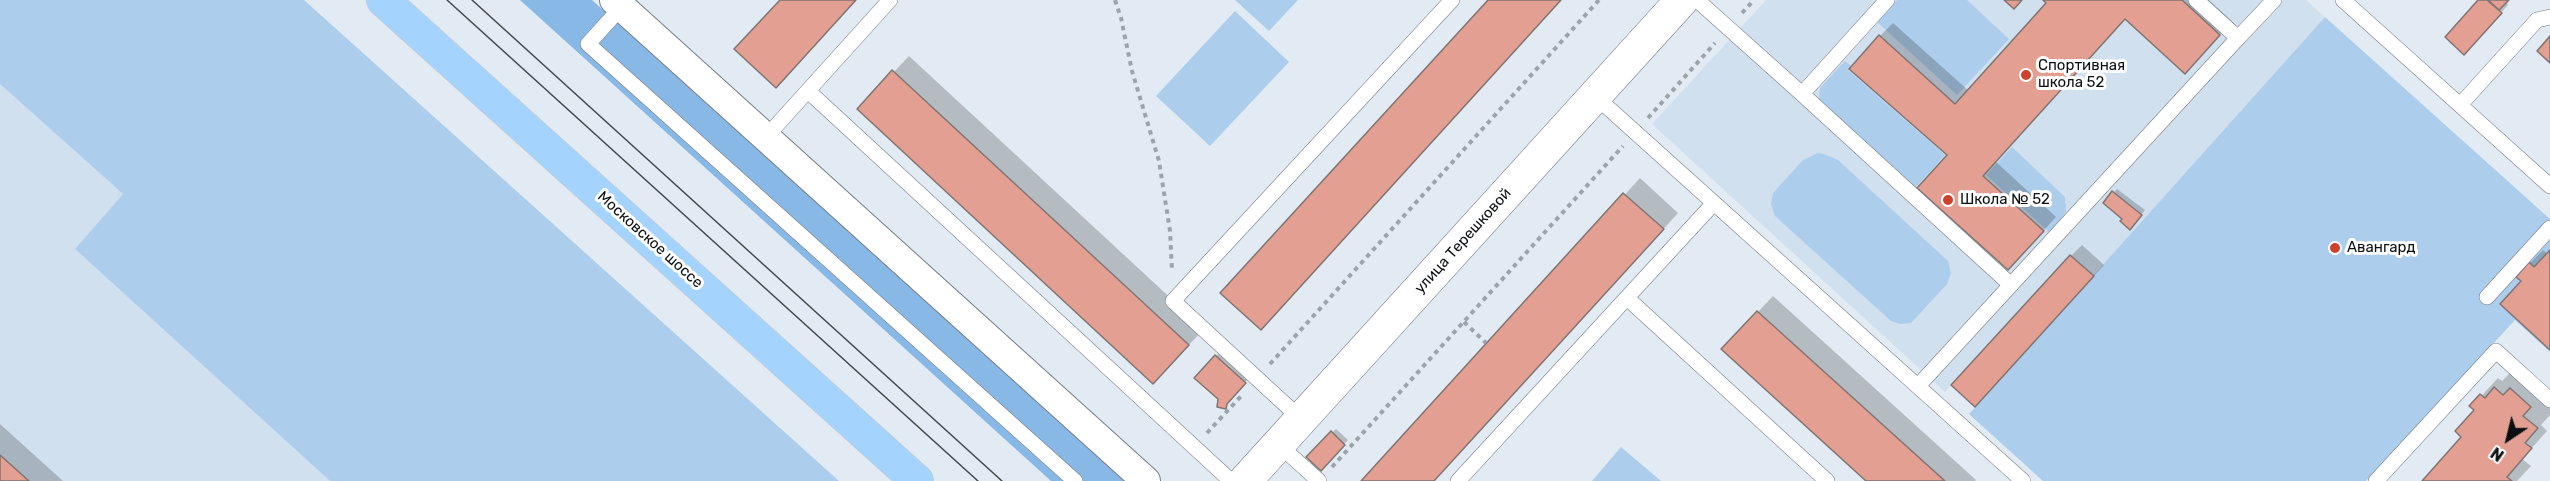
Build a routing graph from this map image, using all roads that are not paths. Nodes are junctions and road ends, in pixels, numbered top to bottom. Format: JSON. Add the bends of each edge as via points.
{"nodes":[{"id":1,"x":383,"y":0,"type":"edge"},
{"id":2,"x":890,"y":0,"type":"edge"},
{"id":3,"x":1682,"y":0,"type":"edge"},
{"id":4,"x":1697,"y":0,"type":"edge"},
{"id":5,"x":1887,"y":0,"type":"edge"},
{"id":6,"x":2196,"y":0,"type":"edge"},
{"id":7,"x":2274,"y":0,"type":"edge"},
{"id":8,"x":2343,"y":0,"type":"edge"},
{"id":9,"x":621,"y":2,"type":"edge"},
{"id":10,"x":1443,"y":3,"type":"edge"},
{"id":11,"x":2550,"y":17,"type":"edge"},
{"id":12,"x":2238,"y":38,"type":"junction"},
{"id":13,"x":808,"y":91,"type":"junction"},
{"id":14,"x":1802,"y":94,"type":"junction"},
{"id":15,"x":1595,"y":96,"type":"junction"},
{"id":16,"x":2460,"y":105,"type":"junction"},
{"id":17,"x":766,"y":137,"type":"junction"},
{"id":18,"x":2550,"y":186,"type":"edge"},
{"id":19,"x":1714,"y":203,"type":"junction"},
{"id":20,"x":2550,"y":228,"type":"edge"},
{"id":21,"x":2011,"y":285,"type":"junction"},
{"id":22,"x":2487,"y":297,"type":"dead end"},
{"id":23,"x":1627,"y":298,"type":"junction"},
{"id":24,"x":1918,"y":386,"type":"junction"},
{"id":25,"x":2550,"y":400,"type":"edge"},
{"id":26,"x":1301,"y":419,"type":"junction"},
{"id":27,"x":1278,"y":444,"type":"junction"},
{"id":28,"x":1322,"y":478,"type":"edge"},
{"id":29,"x":2021,"y":480,"type":"edge"},
{"id":30,"x":917,"y":481,"type":"edge"},
{"id":31,"x":1075,"y":481,"type":"edge"},
{"id":32,"x":1146,"y":481,"type":"edge"},
{"id":33,"x":1231,"y":481,"type":"edge"},
{"id":34,"x":1245,"y":481,"type":"edge"},
{"id":35,"x":1458,"y":481,"type":"edge"},
{"id":36,"x":1827,"y":481,"type":"edge"},
{"id":37,"x":2376,"y":481,"type":"edge"}],
"edges":[{"from":1,"to":30,"type":"main road","name":"Московское шоссе"},
{"from":2,"to":13,"type":"lane"},
{"from":3,"to":15,"type":"street","name":"улица Терешковой"},
{"from":4,"to":14,"type":"lane"},
{"from":5,"to":14,"type":"lane"},
{"from":6,"to":12,"type":"lane"},
{"from":7,"to":12,"type":"lane"},
{"from":8,"to":16,"type":"lane"},
{"from":9,"to":17,"type":"street"},
{"from":9,"to":31,"type":"lane","via":[[588,44]]},
{"from":10,"to":26,"type":"lane","via":[[1173,301]]},
{"from":11,"to":16,"type":"lane","via":[[2537,20]]},
{"from":12,"to":21,"type":"lane"},
{"from":13,"to":17,"type":"lane"},
{"from":13,"to":33,"type":"lane"},
{"from":14,"to":21,"type":"lane"},
{"from":15,"to":19,"type":"lane"},
{"from":15,"to":26,"type":"street","name":"улица Терешковой"},
{"from":16,"to":18,"type":"lane"},
{"from":17,"to":32,"type":"street"},
{"from":19,"to":23,"type":"lane"},
{"from":19,"to":24,"type":"lane"},
{"from":20,"to":22,"type":"lane"},
{"from":21,"to":24,"type":"lane"},
{"from":23,"to":35,"type":"lane"},
{"from":23,"to":36,"type":"lane"},
{"from":24,"to":29,"type":"lane"},
{"from":25,"to":37,"type":"lane","via":[[2496,351]]},
{"from":26,"to":27,"type":"street","name":"улица Терешковой"},
{"from":27,"to":28,"type":"lane"},
{"from":27,"to":34,"type":"street","name":"улица Терешковой"}]}
